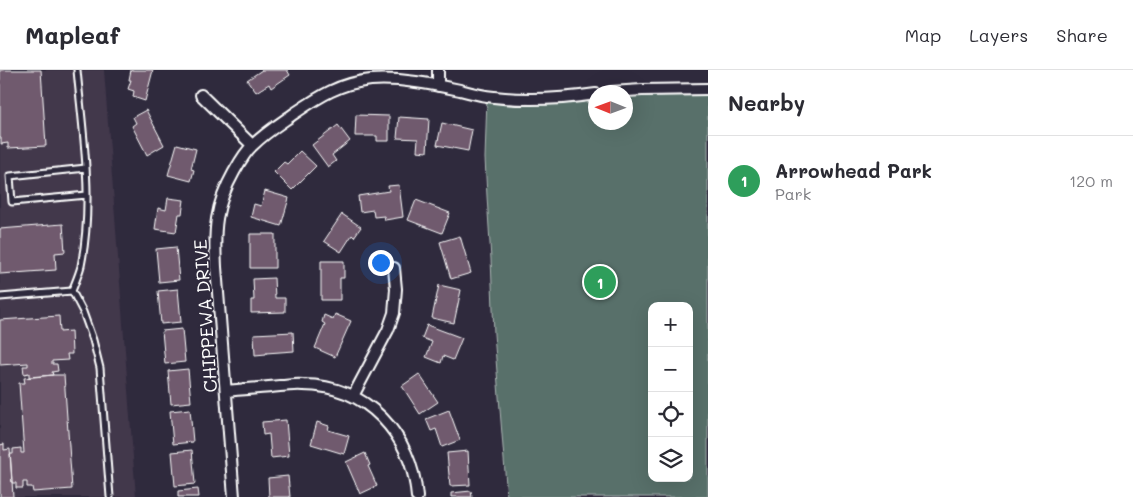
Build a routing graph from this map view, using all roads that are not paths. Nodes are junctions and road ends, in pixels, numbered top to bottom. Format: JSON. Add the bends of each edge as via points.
{"nodes":[{"id":1,"x":77,"y":70,"type":"edge"},
{"id":2,"x":438,"y":70,"type":"edge"},
{"id":3,"x":438,"y":86,"type":"junction"},
{"id":4,"x":708,"y":89,"type":"edge"},
{"id":5,"x":633,"y":91,"type":"edge"},
{"id":6,"x":201,"y":95,"type":"dead end"},
{"id":7,"x":588,"y":95,"type":"edge"},
{"id":8,"x":252,"y":145,"type":"junction"},
{"id":9,"x":86,"y":168,"type":"junction"},
{"id":10,"x":87,"y":194,"type":"junction"},
{"id":11,"x":394,"y":268,"type":"dead end"},
{"id":12,"x":72,"y":291,"type":"junction"},
{"id":13,"x":0,"y":297,"type":"edge"},
{"id":14,"x":226,"y":390,"type":"junction"},
{"id":15,"x":353,"y":396,"type":"junction"},
{"id":16,"x":110,"y":497,"type":"edge"},
{"id":17,"x":234,"y":497,"type":"edge"},
{"id":18,"x":417,"y":497,"type":"edge"}],
"edges":[{"from":1,"to":9,"type":"lane"},
{"from":2,"to":3,"type":"street"},
{"from":3,"to":7,"type":"street","name":"CHIPPEWA DRIVE","via":[[493,97]]},
{"from":3,"to":8,"type":"street","name":"CHIPPEWA DRIVE","via":[[392,80],[346,85],[313,100]]},
{"from":4,"to":5,"type":"street"},
{"from":6,"to":8,"type":"street"},
{"from":8,"to":14,"type":"street","name":"CHIPPEWA DRIVE","via":[[226,185],[215,236]]},
{"from":9,"to":10,"type":"lane"},
{"from":9,"to":10,"type":"lane","via":[[10,176],[12,202]]},
{"from":10,"to":12,"type":"lane","via":[[85,238]]},
{"from":11,"to":15,"type":"street","via":[[394,313]]},
{"from":12,"to":13,"type":"lane"},
{"from":12,"to":16,"type":"lane","via":[[83,312],[100,368]]},
{"from":14,"to":15,"type":"street","via":[[303,384]]},
{"from":14,"to":17,"type":"street","name":"CHIPPEWA DRIVE"},
{"from":15,"to":18,"type":"street","via":[[375,411],[399,440],[410,462]]}]}
